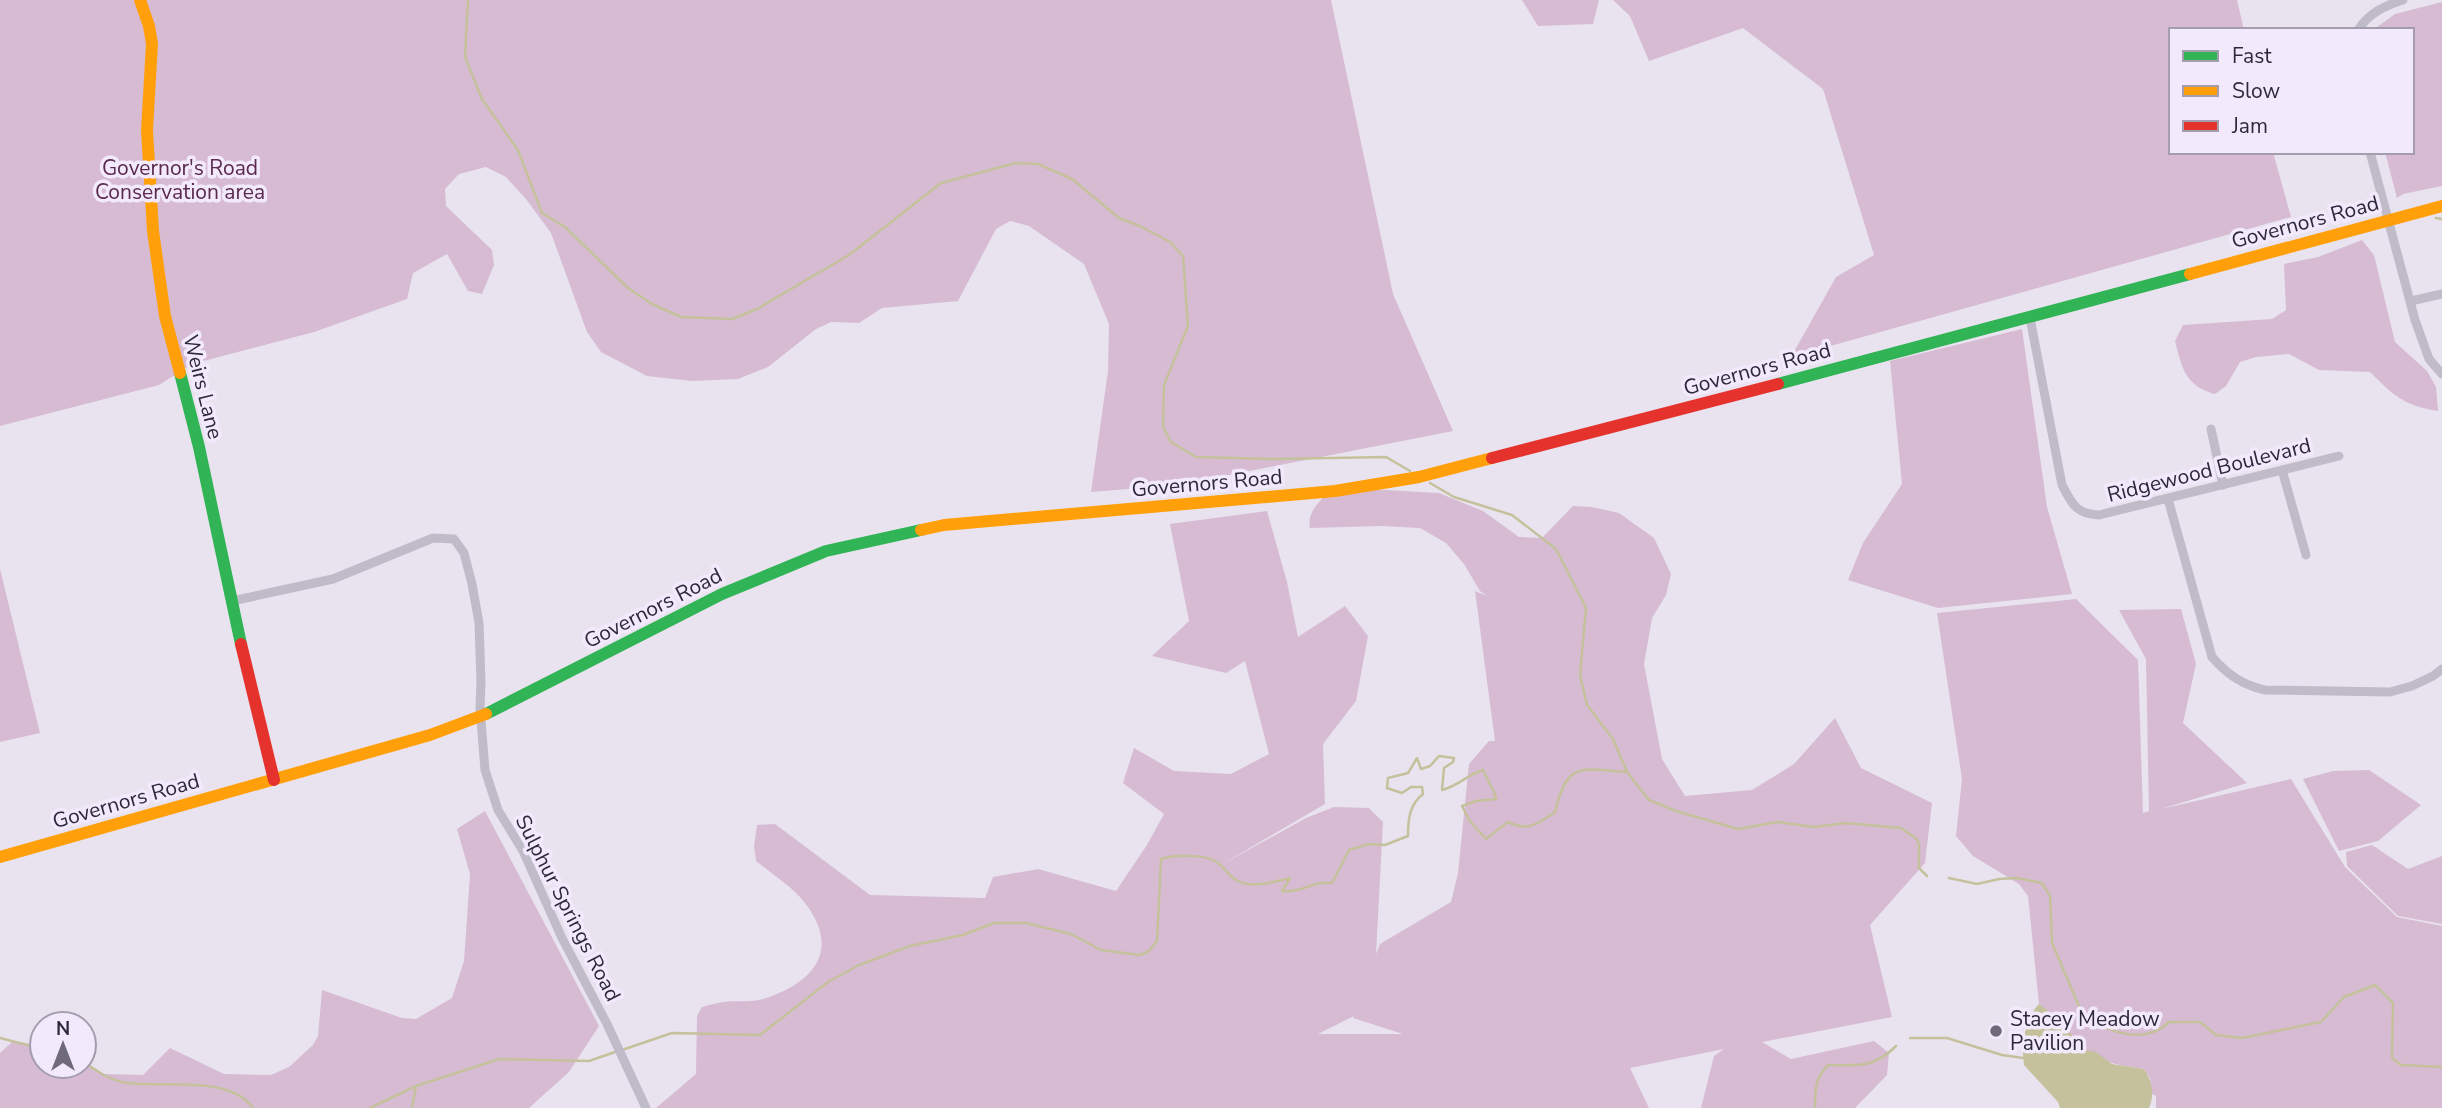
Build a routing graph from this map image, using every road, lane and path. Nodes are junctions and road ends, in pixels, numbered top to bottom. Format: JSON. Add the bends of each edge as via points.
{"nodes":[{"id":1,"x":140,"y":0,"type":"edge"},
{"id":2,"x":2403,"y":0,"type":"edge"},
{"id":3,"x":2359,"y":28,"type":"edge"},
{"id":4,"x":2371,"y":154,"type":"edge"},
{"id":5,"x":2442,"y":206,"type":"edge"},
{"id":6,"x":2387,"y":219,"type":"junction"},
{"id":7,"x":2442,"y":294,"type":"edge"},
{"id":8,"x":2411,"y":301,"type":"junction"},
{"id":9,"x":2030,"y":318,"type":"junction"},
{"id":10,"x":2442,"y":374,"type":"edge"},
{"id":11,"x":2211,"y":429,"type":"dead end"},
{"id":12,"x":2339,"y":456,"type":"dead end"},
{"id":13,"x":2282,"y":470,"type":"junction"},
{"id":14,"x":2223,"y":485,"type":"junction"},
{"id":15,"x":2168,"y":499,"type":"junction"},
{"id":16,"x":2306,"y":555,"type":"dead end"},
{"id":17,"x":232,"y":601,"type":"junction"},
{"id":18,"x":2442,"y":669,"type":"edge"},
{"id":19,"x":480,"y":717,"type":"junction"},
{"id":20,"x":274,"y":780,"type":"junction"},
{"id":21,"x":0,"y":857,"type":"edge"},
{"id":22,"x":646,"y":1108,"type":"edge"}],
"edges":[{"from":1,"to":17,"type":"main road","name":"Weirs Lane","via":[[152,44],[147,130],[157,268]]},
{"from":2,"to":3,"type":"street","via":[[2384,6]]},
{"from":4,"to":6,"type":"street"},
{"from":5,"to":6,"type":"main road","name":"Governors Road"},
{"from":6,"to":8,"type":"street"},
{"from":6,"to":9,"type":"main road","name":"Governors Road"},
{"from":7,"to":8,"type":"street"},
{"from":8,"to":10,"type":"street","via":[[2430,359]]},
{"from":9,"to":15,"type":"street","name":"Ridgewood Boulevard","via":[[2062,485],[2073,506],[2086,515],[2099,515]]},
{"from":9,"to":19,"type":"main road","name":"Governors Road","via":[[1419,477],[1335,491],[944,524],[826,551],[722,594]]},
{"from":11,"to":14,"type":"street"},
{"from":12,"to":13,"type":"street","name":"Ridgewood Boulevard"},
{"from":13,"to":14,"type":"street","name":"Ridgewood Boulevard"},
{"from":13,"to":16,"type":"street"},
{"from":14,"to":15,"type":"street","name":"Ridgewood Boulevard"},
{"from":15,"to":18,"type":"street","via":[[2211,657],[2227,674],[2265,690],[2390,692]]},
{"from":17,"to":19,"type":"street","name":"Sulphur Springs Road","via":[[333,579],[433,538],[454,540],[464,553],[472,584],[480,639]]},
{"from":17,"to":20,"type":"main road","name":"Weirs Lane"},
{"from":19,"to":20,"type":"main road","name":"Governors Road"},
{"from":19,"to":22,"type":"street","name":"Sulphur Springs Road","via":[[485,770],[498,810],[523,851]]},
{"from":20,"to":21,"type":"main road","name":"Governors Road"}]}
